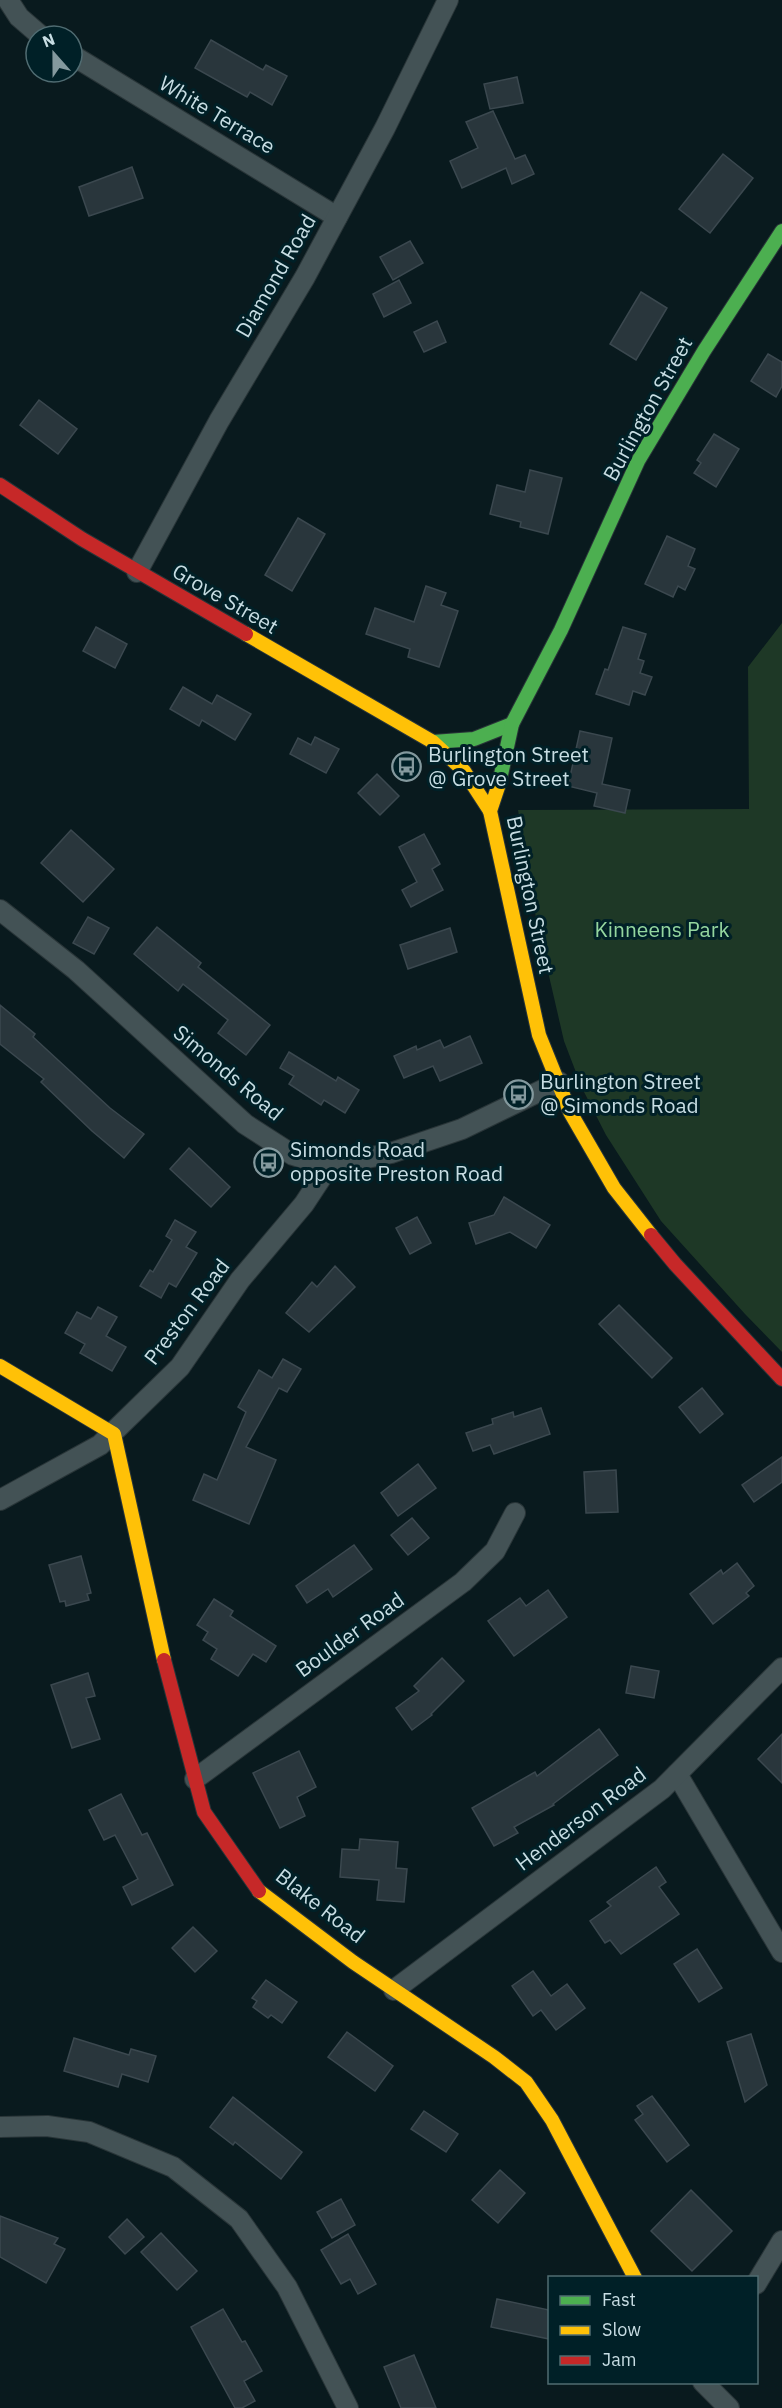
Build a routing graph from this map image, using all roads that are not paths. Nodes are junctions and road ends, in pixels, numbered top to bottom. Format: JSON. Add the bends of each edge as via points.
{"nodes":[{"id":1,"x":8,"y":0,"type":"edge"},
{"id":2,"x":448,"y":0,"type":"edge"},
{"id":3,"x":27,"y":24,"type":"edge"},
{"id":4,"x":84,"y":62,"type":"edge"},
{"id":5,"x":337,"y":217,"type":"junction"},
{"id":6,"x":782,"y":231,"type":"edge"},
{"id":7,"x":0,"y":485,"type":"edge"},
{"id":8,"x":137,"y":572,"type":"junction"},
{"id":9,"x":512,"y":724,"type":"junction"},
{"id":10,"x":433,"y":742,"type":"junction"},
{"id":11,"x":490,"y":811,"type":"junction"},
{"id":12,"x":0,"y":910,"type":"edge"},
{"id":13,"x":559,"y":1082,"type":"junction"},
{"id":14,"x":329,"y":1167,"type":"junction"},
{"id":15,"x":0,"y":1366,"type":"edge"},
{"id":16,"x":782,"y":1379,"type":"edge"},
{"id":17,"x":114,"y":1434,"type":"junction"},
{"id":18,"x":0,"y":1500,"type":"edge"},
{"id":19,"x":515,"y":1514,"type":"dead end"},
{"id":20,"x":782,"y":1668,"type":"edge"},
{"id":21,"x":677,"y":1774,"type":"junction"},
{"id":22,"x":195,"y":1779,"type":"junction"},
{"id":23,"x":782,"y":1952,"type":"edge"},
{"id":24,"x":394,"y":1990,"type":"junction"},
{"id":25,"x":0,"y":2127,"type":"edge"},
{"id":26,"x":782,"y":2241,"type":"edge"},
{"id":27,"x":634,"y":2276,"type":"edge"},
{"id":28,"x":758,"y":2281,"type":"edge"},
{"id":29,"x":706,"y":2384,"type":"edge"},
{"id":30,"x":348,"y":2408,"type":"edge"},
{"id":31,"x":729,"y":2408,"type":"edge"}],
"edges":[{"from":1,"to":3,"type":"street"},
{"from":2,"to":5,"type":"street","name":"Diamond Road"},
{"from":4,"to":5,"type":"street","name":"White Terrace"},
{"from":5,"to":8,"type":"street","name":"Diamond Road"},
{"from":6,"to":9,"type":"street","name":"Burlington Street","via":[[638,461],[561,630]]},
{"from":7,"to":8,"type":"street","name":"Grove Street"},
{"from":8,"to":10,"type":"street","name":"Grove Street"},
{"from":9,"to":10,"type":"street","via":[[480,739]]},
{"from":9,"to":11,"type":"street","name":"Burlington Street"},
{"from":10,"to":11,"type":"street","name":"Grove Street","via":[[464,771]]},
{"from":11,"to":13,"type":"street","name":"Burlington Street","via":[[539,1035]]},
{"from":12,"to":14,"type":"street","name":"Simonds Road","via":[[76,970],[245,1124],[294,1155]]},
{"from":13,"to":14,"type":"street","via":[[462,1129],[391,1153]]},
{"from":13,"to":16,"type":"street","name":"Burlington Street","via":[[570,1112],[614,1188],[675,1264]]},
{"from":14,"to":17,"type":"street","name":"Preston Road","via":[[304,1204],[240,1280],[180,1367]]},
{"from":15,"to":17,"type":"street"},
{"from":17,"to":18,"type":"street","name":"Preston Road"},
{"from":17,"to":22,"type":"street","name":"Blake Road","via":[[159,1640]]},
{"from":19,"to":22,"type":"street","name":"Boulder Road","via":[[495,1551],[463,1582]]},
{"from":20,"to":21,"type":"street","name":"Henderson Road"},
{"from":21,"to":23,"type":"street"},
{"from":21,"to":24,"type":"street","name":"Henderson Road"},
{"from":22,"to":24,"type":"street","name":"Blake Road","via":[[204,1812],[257,1890]]},
{"from":24,"to":27,"type":"street","name":"Blake Road","via":[[526,2082],[552,2121]]},
{"from":25,"to":30,"type":"street","via":[[47,2126],[89,2132],[173,2167],[238,2219],[287,2287]]},
{"from":26,"to":28,"type":"street"},
{"from":29,"to":31,"type":"street"}]}
